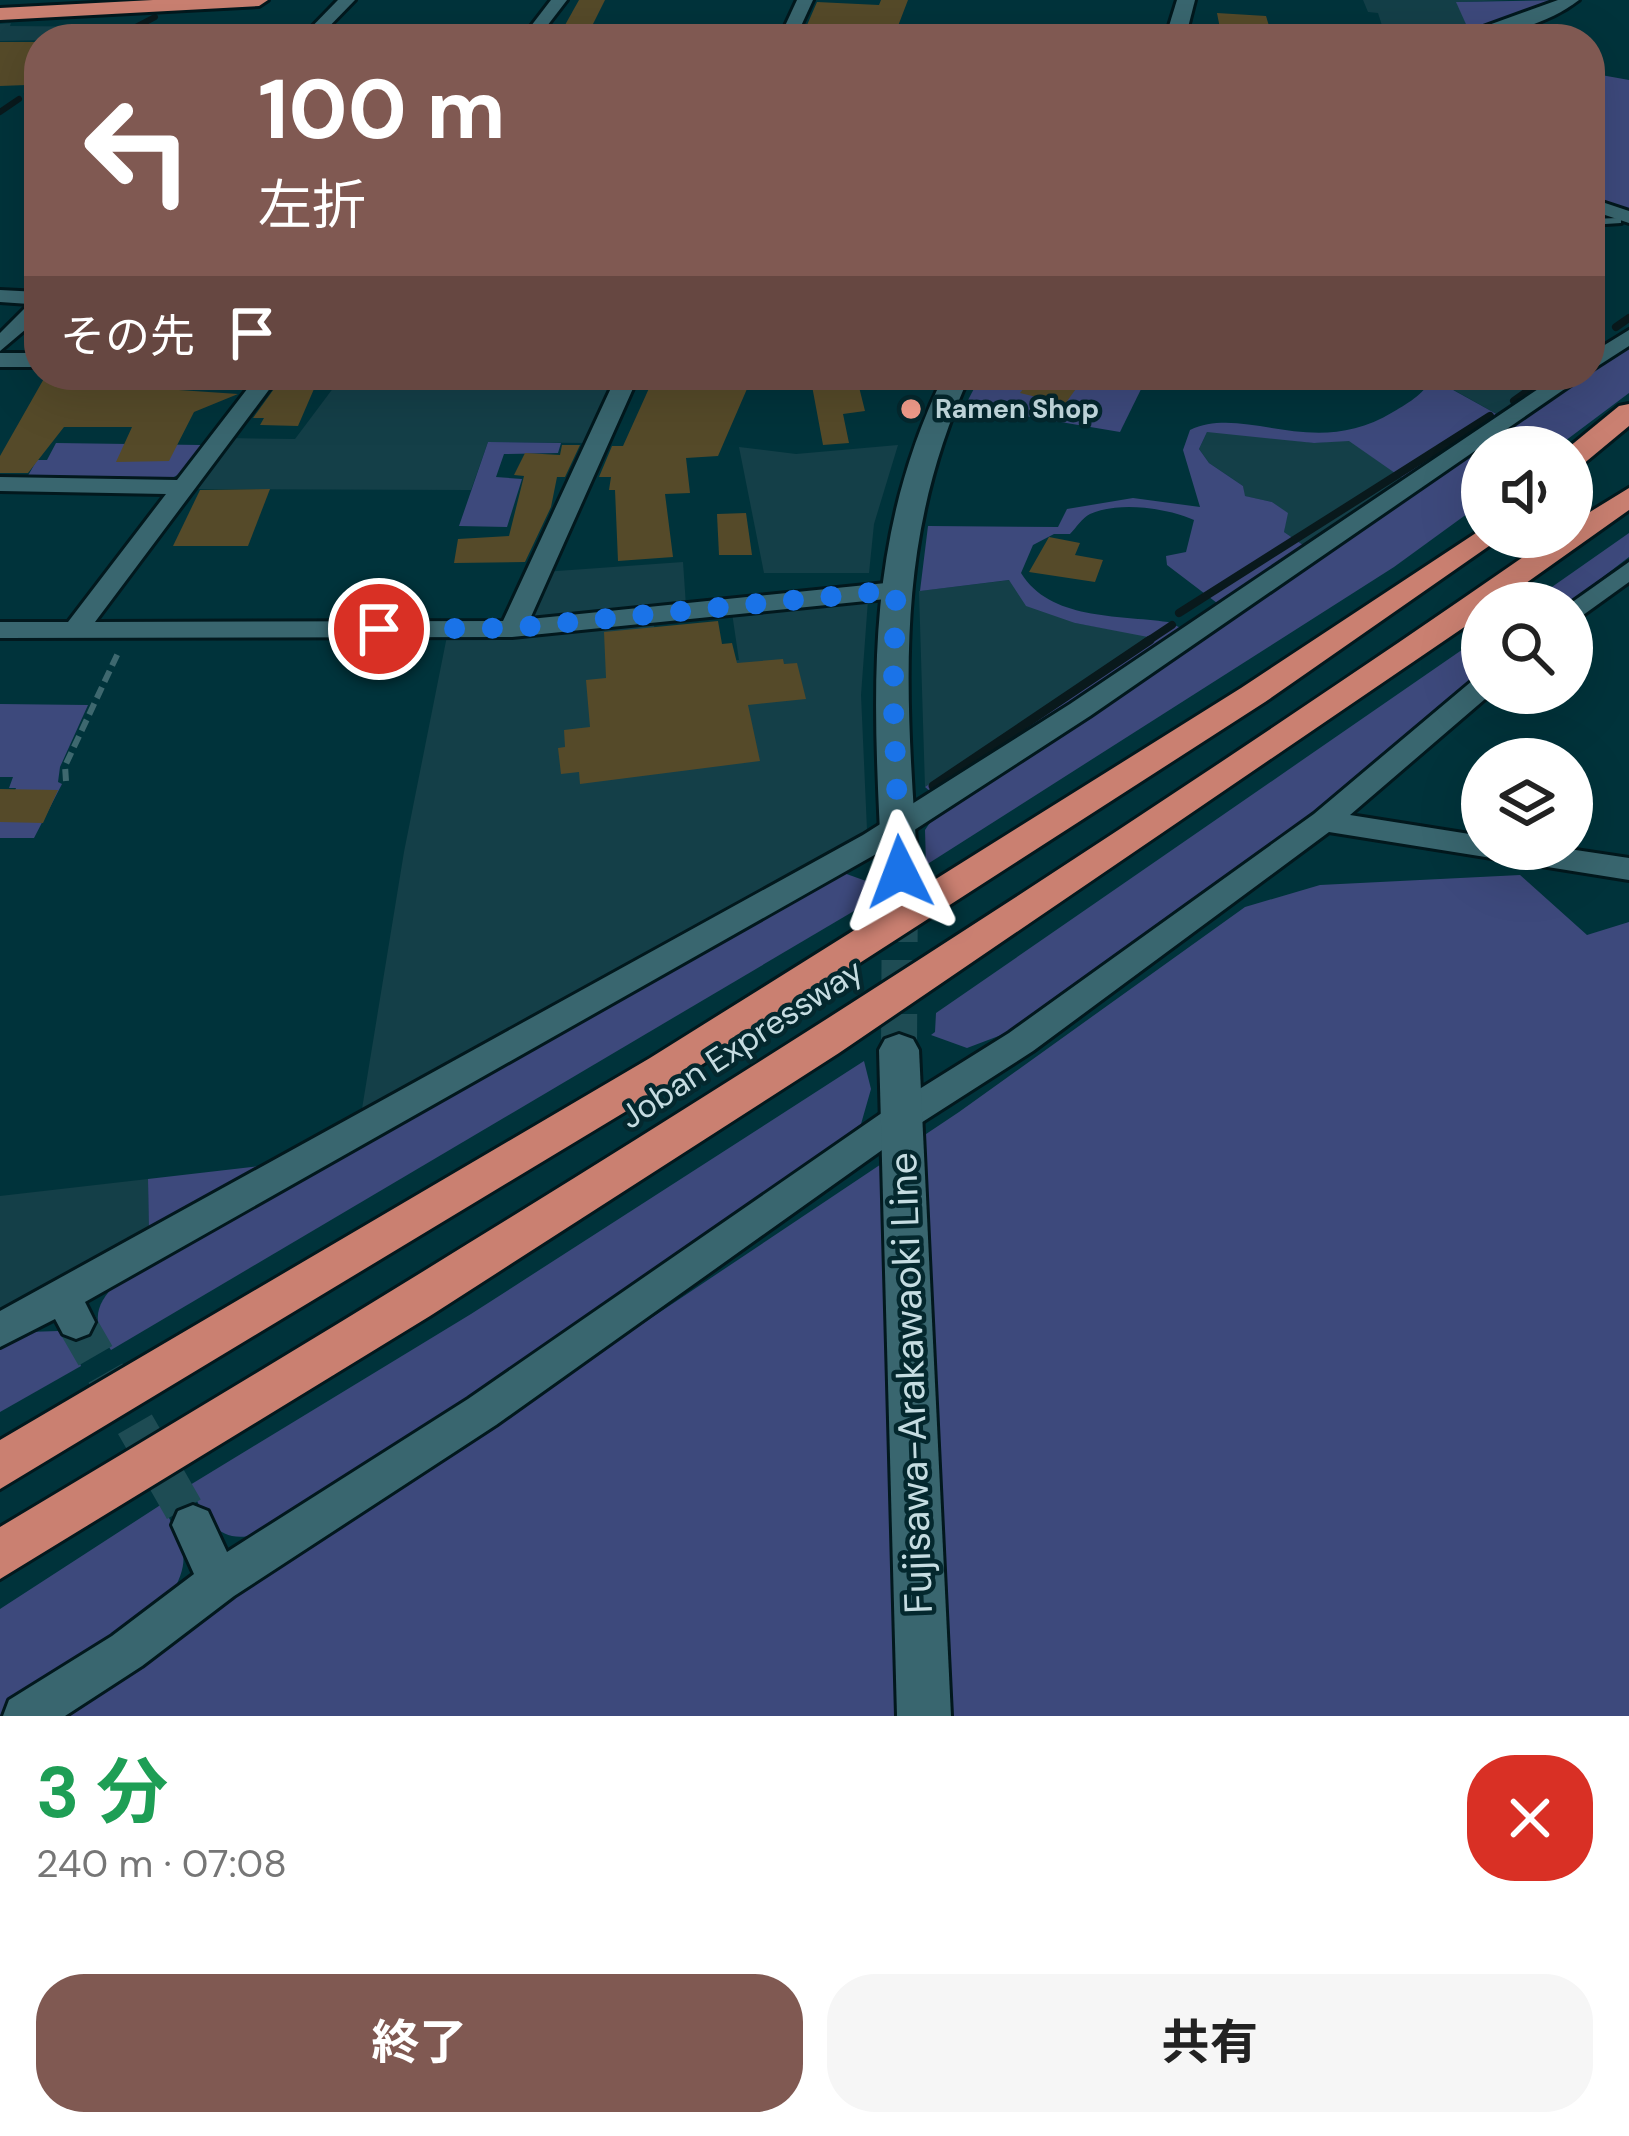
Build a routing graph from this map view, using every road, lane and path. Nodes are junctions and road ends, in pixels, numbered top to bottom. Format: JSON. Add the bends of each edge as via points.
{"nodes":[{"id":1,"x":259,"y":0,"type":"edge"},
{"id":2,"x":347,"y":0,"type":"edge"},
{"id":3,"x":559,"y":0,"type":"edge"},
{"id":4,"x":1571,"y":0,"type":"edge"},
{"id":5,"x":0,"y":14,"type":"edge"},
{"id":6,"x":323,"y":24,"type":"edge"},
{"id":7,"x":541,"y":24,"type":"edge"},
{"id":8,"x":1511,"y":24,"type":"edge"},
{"id":9,"x":24,"y":319,"type":"edge"},
{"id":10,"x":0,"y":345,"type":"edge"},
{"id":11,"x":257,"y":390,"type":"edge"},
{"id":12,"x":621,"y":390,"type":"edge"},
{"id":13,"x":950,"y":390,"type":"edge"},
{"id":14,"x":1552,"y":390,"type":"edge"},
{"id":15,"x":1629,"y":412,"type":"edge"},
{"id":16,"x":1629,"y":438,"type":"edge"},
{"id":17,"x":1593,"y":442,"type":"edge"},
{"id":18,"x":1593,"y":463,"type":"edge"},
{"id":19,"x":0,"y":484,"type":"edge"},
{"id":20,"x":182,"y":488,"type":"junction"},
{"id":21,"x":1629,"y":497,"type":"edge"},
{"id":22,"x":1461,"y":554,"type":"edge"},
{"id":23,"x":1629,"y":570,"type":"edge"},
{"id":24,"x":896,"y":590,"type":"junction"},
{"id":25,"x":1593,"y":598,"type":"edge"},
{"id":26,"x":512,"y":628,"type":"junction"},
{"id":27,"x":75,"y":629,"type":"junction"},
{"id":28,"x":132,"y":629,"type":"junction"},
{"id":29,"x":0,"y":630,"type":"edge"},
{"id":30,"x":1461,"y":705,"type":"edge"},
{"id":31,"x":66,"y":781,"type":"dead end"},
{"id":32,"x":1324,"y":821,"type":"junction"},
{"id":33,"x":898,"y":827,"type":"junction"},
{"id":34,"x":1461,"y":843,"type":"edge"},
{"id":35,"x":1593,"y":863,"type":"edge"},
{"id":36,"x":1629,"y":869,"type":"edge"},
{"id":37,"x":900,"y":872,"type":"tunnel mouth"},
{"id":38,"x":898,"y":1050,"type":"tunnel mouth"},
{"id":39,"x":901,"y":1118,"type":"junction"},
{"id":40,"x":0,"y":1330,"type":"edge"},
{"id":41,"x":0,"y":1466,"type":"edge"},
{"id":42,"x":193,"y":1525,"type":"tunnel mouth"},
{"id":43,"x":0,"y":1555,"type":"edge"},
{"id":44,"x":219,"y":1581,"type":"junction"},
{"id":45,"x":25,"y":1716,"type":"edge"},
{"id":46,"x":924,"y":1716,"type":"edge"}],
"edges":[{"from":1,"to":5,"type":"highway"},
{"from":2,"to":6,"type":"street"},
{"from":3,"to":7,"type":"street"},
{"from":4,"to":8,"type":"street"},
{"from":9,"to":10,"type":"street"},
{"from":11,"to":20,"type":"street"},
{"from":12,"to":26,"type":"street"},
{"from":13,"to":24,"type":"main road","via":[[918,463]]},
{"from":14,"to":33,"type":"street"},
{"from":15,"to":17,"type":"highway"},
{"from":16,"to":18,"type":"highway"},
{"from":19,"to":20,"type":"street"},
{"from":20,"to":27,"type":"street"},
{"from":21,"to":43,"type":"highway","name":"Joban Expressway","via":[[1310,721],[735,1099]]},
{"from":22,"to":41,"type":"highway","name":"Joban Expressway","via":[[664,1070]]},
{"from":23,"to":25,"type":"street"},
{"from":24,"to":26,"type":"street"},
{"from":24,"to":33,"type":"main road"},
{"from":26,"to":28,"type":"street"},
{"from":27,"to":28,"type":"street"},
{"from":27,"to":29,"type":"street"},
{"from":28,"to":31,"type":"path","via":[[64,766]]},
{"from":30,"to":32,"type":"street"},
{"from":32,"to":34,"type":"street"},
{"from":32,"to":39,"type":"street","via":[[1021,1042]]},
{"from":33,"to":37,"type":"main road"},
{"from":33,"to":40,"type":"street","via":[[69,1309]]},
{"from":35,"to":36,"type":"street"},
{"from":38,"to":39,"type":"main road","name":"Fujisawa-Arakawaoki Line"},
{"from":39,"to":44,"type":"street","via":[[482,1412]]},
{"from":39,"to":46,"type":"main road","name":"Fujisawa-Arakawaoki Line"},
{"from":42,"to":44,"type":"street"},
{"from":44,"to":45,"type":"street"}]}
